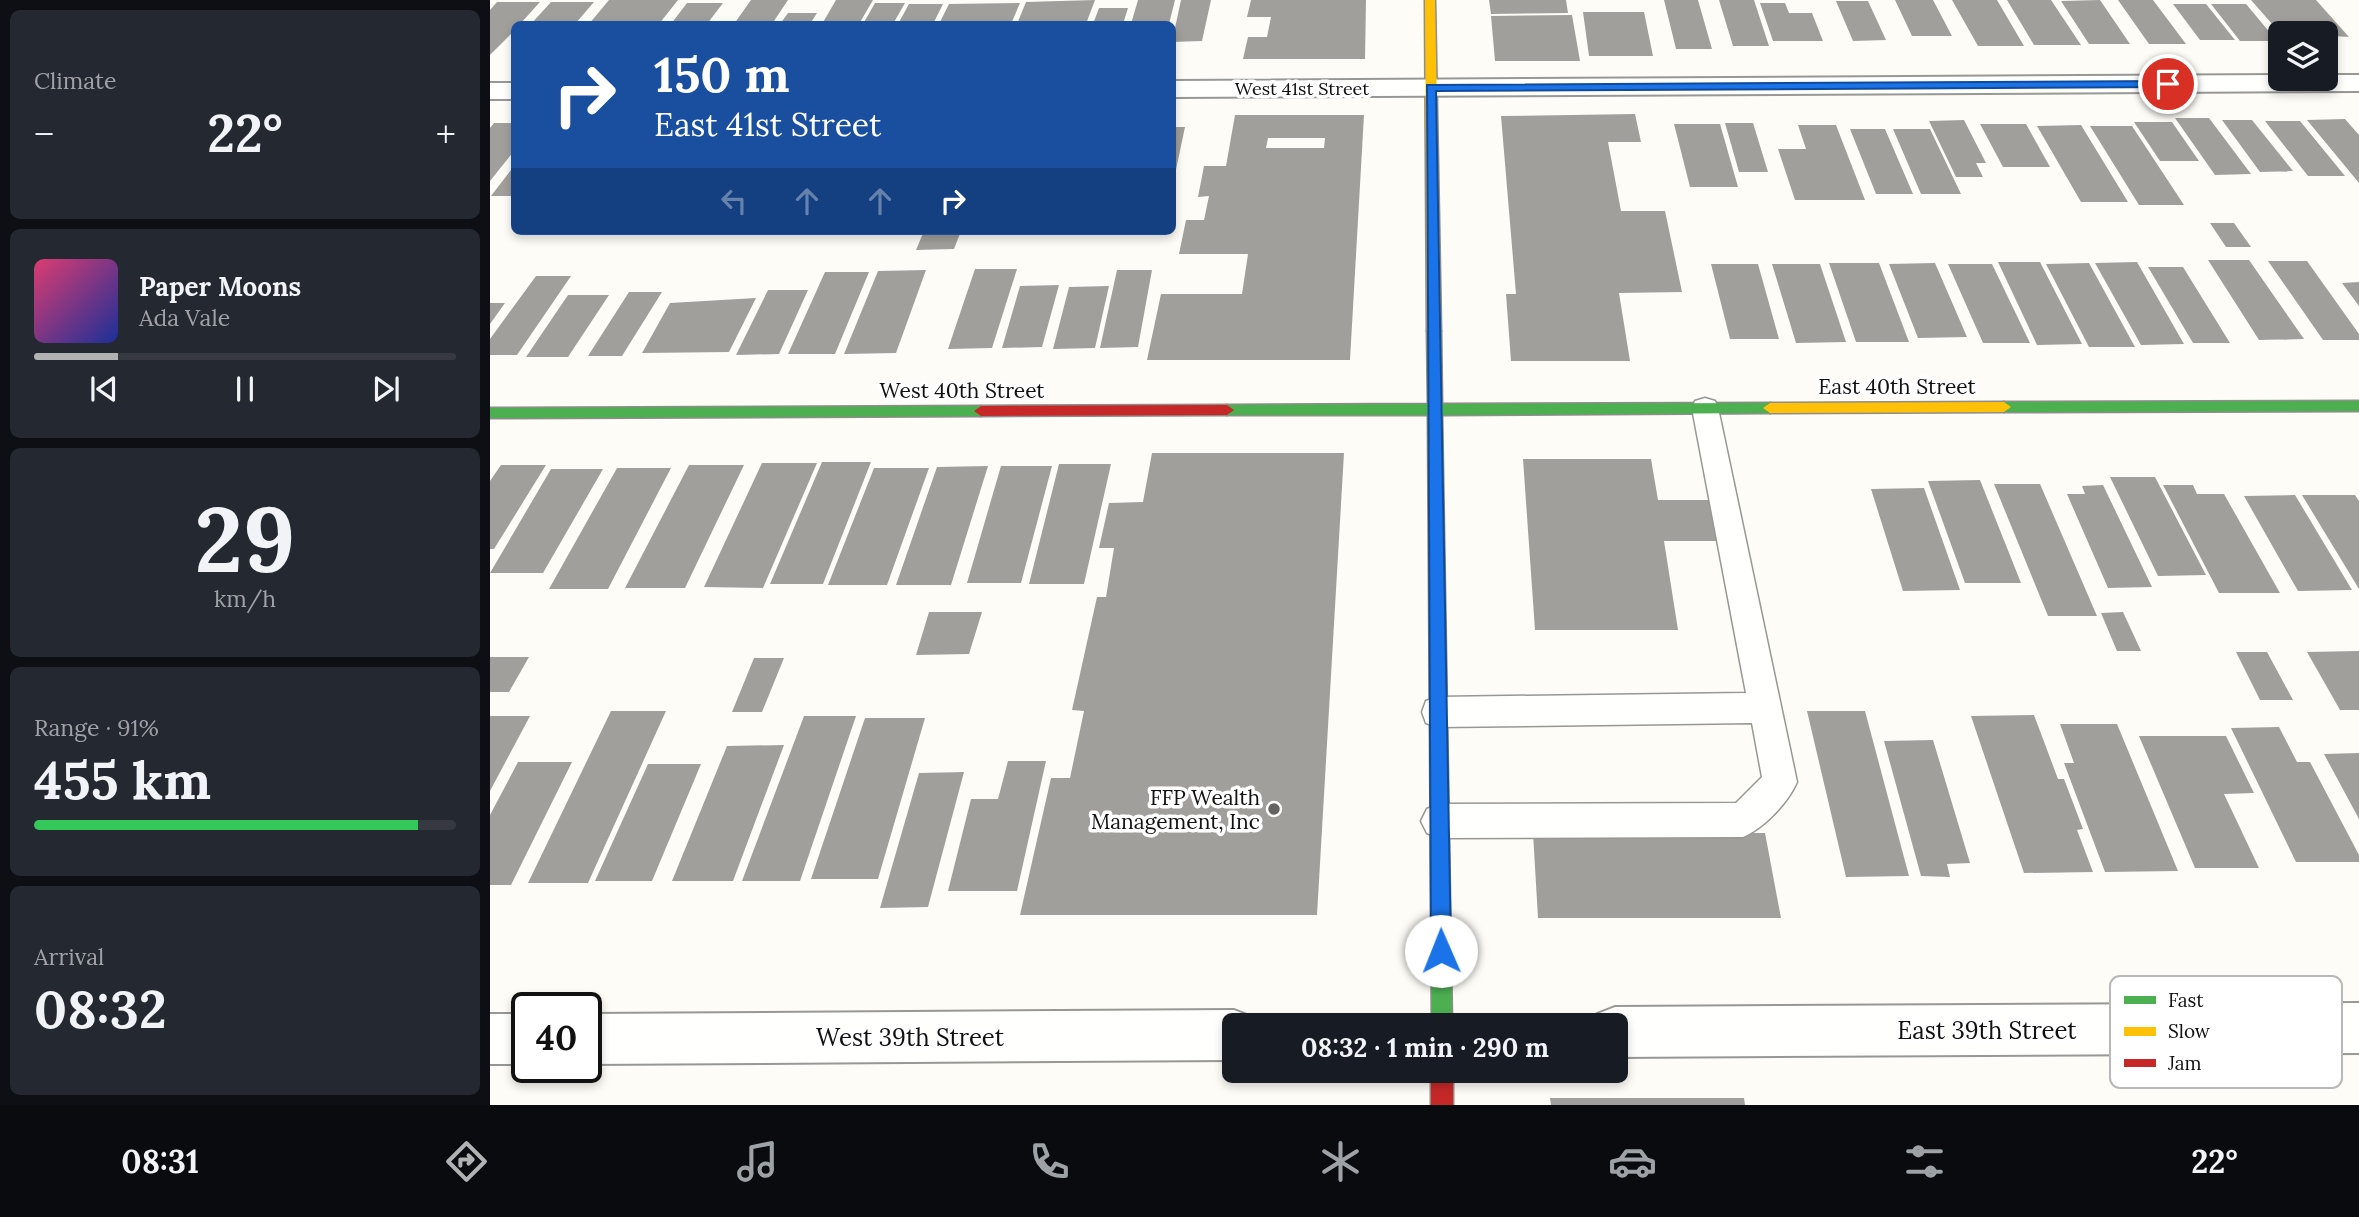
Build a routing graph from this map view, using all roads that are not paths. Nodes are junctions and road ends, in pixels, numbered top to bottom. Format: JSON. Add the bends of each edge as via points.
{"nodes":[{"id":1,"x":1430,"y":0,"type":"edge"},
{"id":2,"x":2359,"y":83,"type":"edge"},
{"id":3,"x":1431,"y":88,"type":"junction"},
{"id":4,"x":1176,"y":89,"type":"edge"},
{"id":5,"x":490,"y":91,"type":"edge"},
{"id":6,"x":511,"y":91,"type":"edge"},
{"id":7,"x":2359,"y":406,"type":"edge"},
{"id":8,"x":1705,"y":408,"type":"junction"},
{"id":9,"x":1434,"y":409,"type":"junction"},
{"id":10,"x":490,"y":413,"type":"edge"},
{"id":11,"x":1765,"y":708,"type":"junction"},
{"id":12,"x":1438,"y":712,"type":"junction"},
{"id":13,"x":1440,"y":821,"type":"junction"},
{"id":14,"x":1442,"y":1013,"type":"edge"},
{"id":15,"x":2110,"y":1029,"type":"edge"},
{"id":16,"x":1628,"y":1032,"type":"edge"},
{"id":17,"x":1222,"y":1035,"type":"edge"},
{"id":18,"x":490,"y":1039,"type":"edge"},
{"id":19,"x":511,"y":1039,"type":"edge"},
{"id":20,"x":602,"y":1039,"type":"edge"},
{"id":21,"x":1442,"y":1083,"type":"edge"},
{"id":22,"x":1442,"y":1105,"type":"edge"}],
"edges":[{"from":1,"to":3,"type":"street"},
{"from":2,"to":3,"type":"street","name":"West 41st Street"},
{"from":3,"to":4,"type":"street","name":"West 41st Street"},
{"from":3,"to":9,"type":"street"},
{"from":5,"to":6,"type":"street"},
{"from":7,"to":8,"type":"street","name":"East 40th Street"},
{"from":8,"to":9,"type":"street","name":"East 40th Street"},
{"from":8,"to":11,"type":"lane"},
{"from":9,"to":10,"type":"street","name":"West 40th Street"},
{"from":9,"to":12,"type":"street"},
{"from":11,"to":12,"type":"lane"},
{"from":11,"to":13,"type":"lane","via":[[1780,782],[1743,820]]},
{"from":12,"to":13,"type":"street"},
{"from":13,"to":14,"type":"street"},
{"from":15,"to":16,"type":"street","name":"East 39th Street"},
{"from":17,"to":20,"type":"street","name":"West 39th Street"},
{"from":18,"to":19,"type":"street"},
{"from":21,"to":22,"type":"street"}]}
